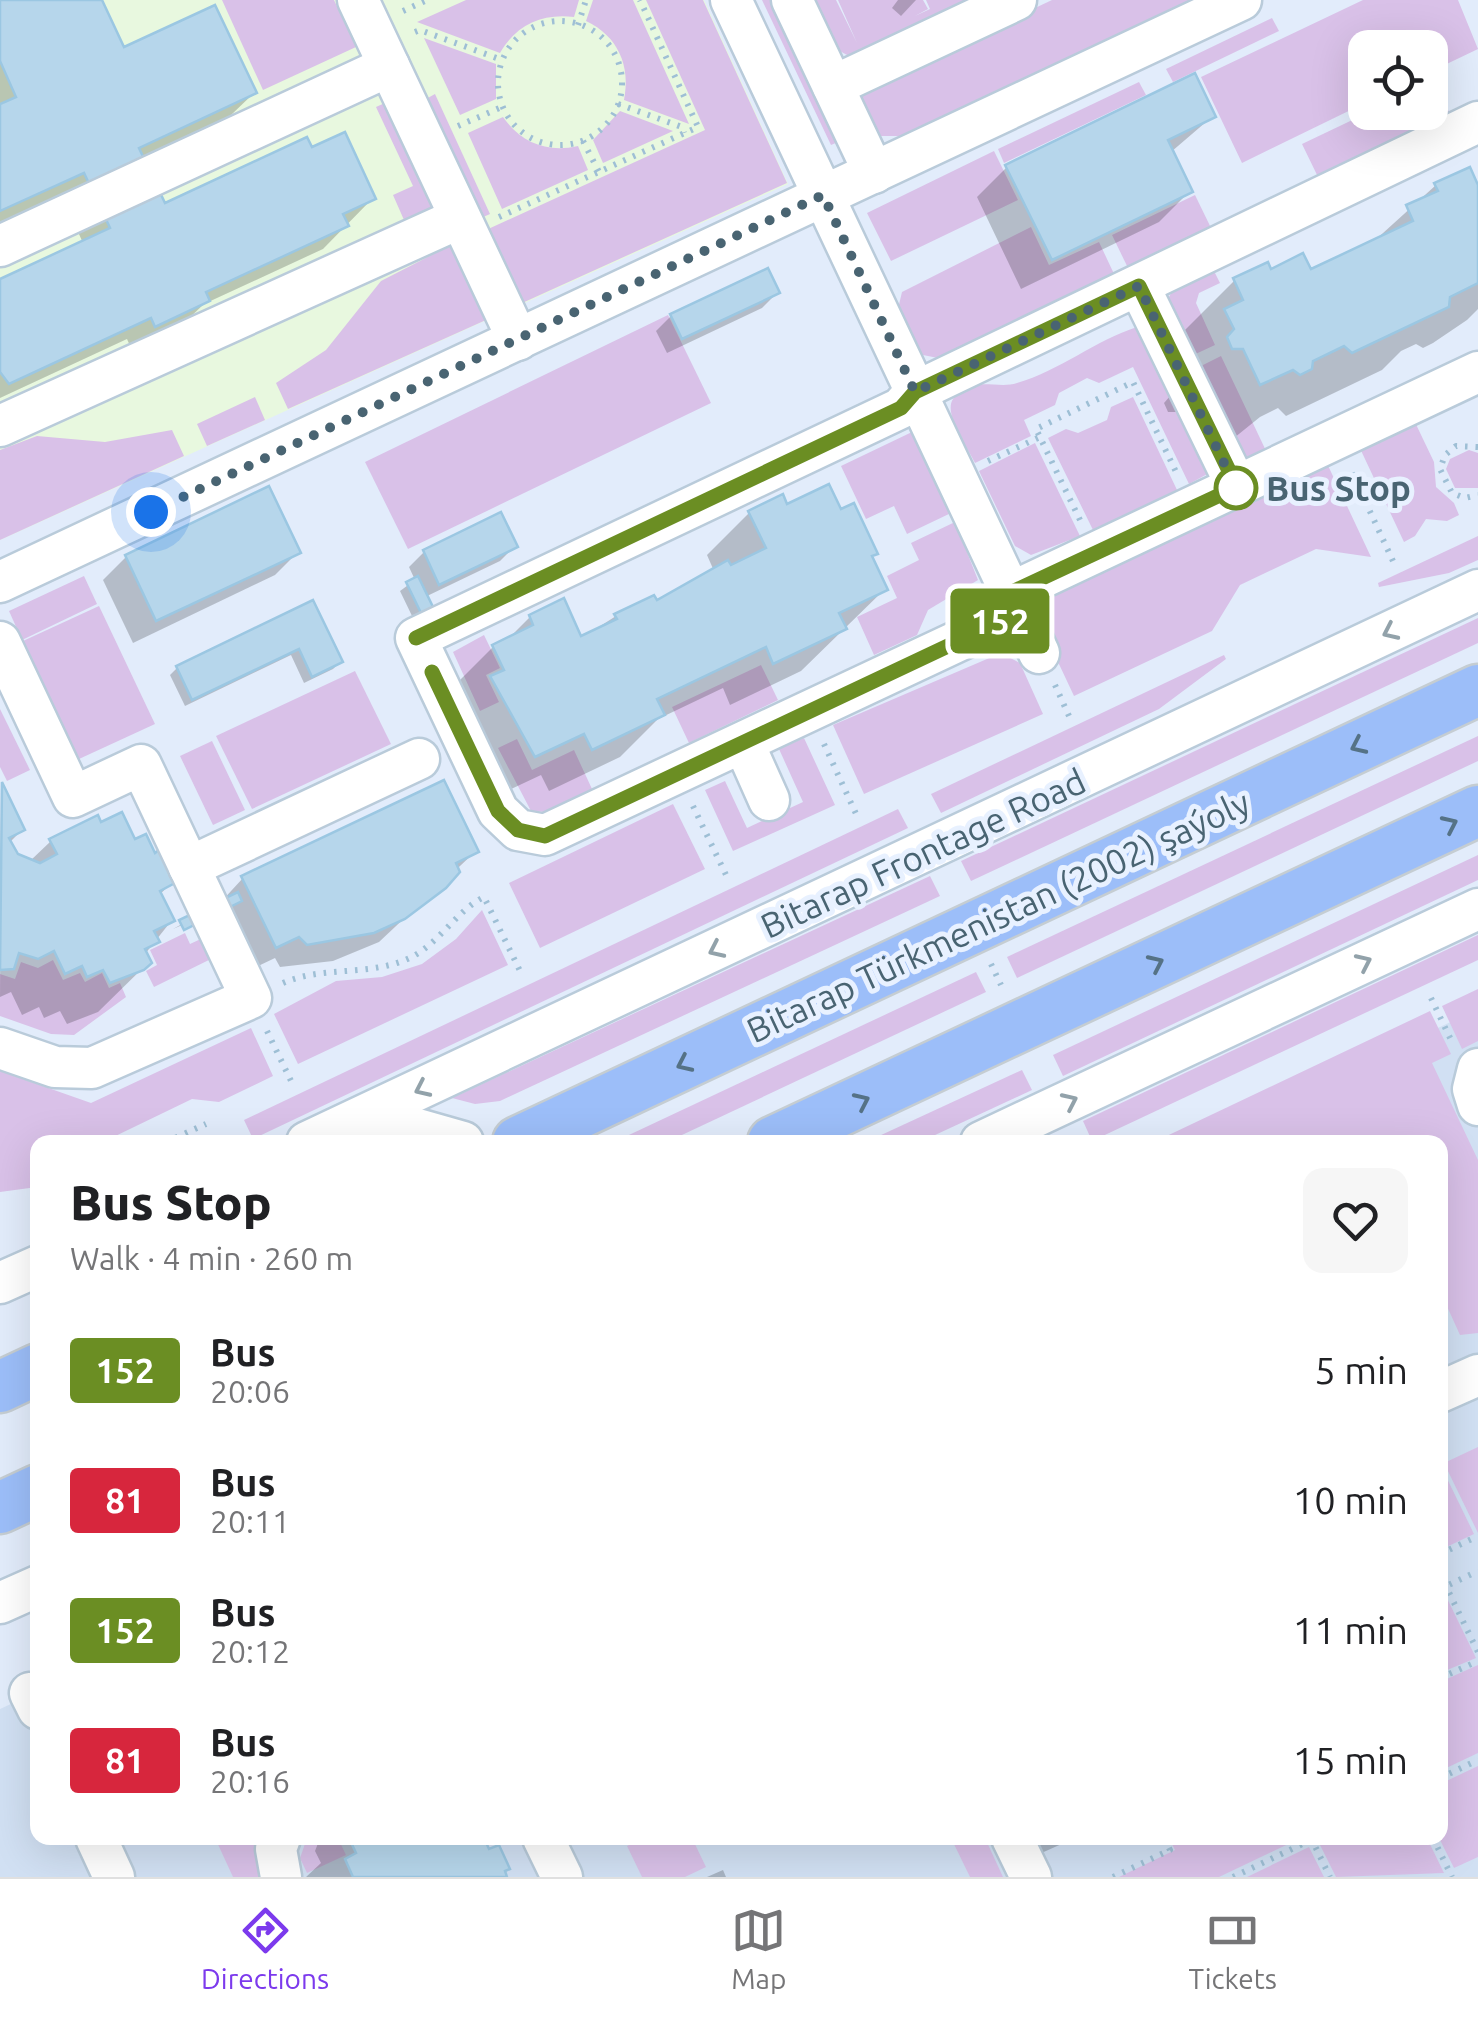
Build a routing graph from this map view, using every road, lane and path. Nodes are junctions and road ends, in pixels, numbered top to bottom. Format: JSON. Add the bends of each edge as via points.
{"nodes":[{"id":1,"x":358,"y":0,"type":"edge"},
{"id":2,"x":586,"y":0,"type":"edge"},
{"id":3,"x":640,"y":0,"type":"edge"},
{"id":4,"x":731,"y":0,"type":"edge"},
{"id":5,"x":792,"y":0,"type":"edge"},
{"id":6,"x":1016,"y":0,"type":"edge"},
{"id":7,"x":1240,"y":0,"type":"edge"},
{"id":8,"x":578,"y":24,"type":"junction"},
{"id":9,"x":414,"y":33,"type":"dead end"},
{"id":10,"x":502,"y":60,"type":"junction"},
{"id":11,"x":389,"y":66,"type":"junction"},
{"id":12,"x":833,"y":86,"type":"junction"},
{"id":13,"x":618,"y":104,"type":"junction"},
{"id":14,"x":502,"y":106,"type":"junction"},
{"id":15,"x":1478,"y":122,"type":"edge"},
{"id":16,"x":457,"y":127,"type":"dead end"},
{"id":17,"x":684,"y":133,"type":"junction"},
{"id":18,"x":584,"y":140,"type":"junction"},
{"id":19,"x":598,"y":172,"type":"junction"},
{"id":20,"x":874,"y":173,"type":"junction"},
{"id":21,"x":823,"y":195,"type":"junction"},
{"id":22,"x":463,"y":225,"type":"junction"},
{"id":23,"x":0,"y":246,"type":"edge"},
{"id":24,"x":1139,"y":286,"type":"junction"},
{"id":25,"x":518,"y":340,"type":"junction"},
{"id":26,"x":1478,"y":372,"type":"edge"},
{"id":27,"x":915,"y":392,"type":"junction"},
{"id":28,"x":0,"y":426,"type":"edge"},
{"id":29,"x":1040,"y":436,"type":"junction"},
{"id":30,"x":1336,"y":440,"type":"junction"},
{"id":31,"x":1478,"y":447,"type":"edge"},
{"id":32,"x":956,"y":476,"type":"junction"},
{"id":33,"x":1237,"y":487,"type":"junction"},
{"id":34,"x":1478,"y":495,"type":"edge"},
{"id":35,"x":1194,"y":507,"type":"junction"},
{"id":36,"x":1096,"y":553,"type":"junction"},
{"id":37,"x":1393,"y":561,"type":"dead end"},
{"id":38,"x":0,"y":582,"type":"edge"},
{"id":39,"x":1478,"y":590,"type":"edge"},
{"id":40,"x":1015,"y":602,"type":"junction"},
{"id":41,"x":1039,"y":653,"type":"dead end"},
{"id":42,"x":5,"y":665,"type":"edge"},
{"id":43,"x":1478,"y":690,"type":"edge"},
{"id":44,"x":810,"y":712,"type":"junction"},
{"id":45,"x":744,"y":744,"type":"junction"},
{"id":46,"x":420,"y":759,"type":"dead end"},
{"id":47,"x":678,"y":775,"type":"junction"},
{"id":48,"x":770,"y":800,"type":"dead end"},
{"id":49,"x":1478,"y":811,"type":"edge"},
{"id":50,"x":858,"y":816,"type":"dead end"},
{"id":51,"x":189,"y":867,"type":"junction"},
{"id":52,"x":727,"y":878,"type":"dead end"},
{"id":53,"x":1478,"y":908,"type":"edge"},
{"id":54,"x":991,"y":964,"type":"dead end"},
{"id":55,"x":522,"y":974,"type":"dead end"},
{"id":56,"x":1001,"y":984,"type":"dead end"},
{"id":57,"x":250,"y":998,"type":"junction"},
{"id":58,"x":0,"y":1048,"type":"edge"},
{"id":59,"x":1478,"y":1069,"type":"edge"},
{"id":60,"x":292,"y":1083,"type":"dead end"},
{"id":61,"x":1478,"y":1106,"type":"edge"},
{"id":62,"x":368,"y":1115,"type":"junction"},
{"id":63,"x":206,"y":1124,"type":"dead end"},
{"id":64,"x":182,"y":1135,"type":"edge"},
{"id":65,"x":324,"y":1135,"type":"edge"},
{"id":66,"x":438,"y":1135,"type":"edge"},
{"id":67,"x":533,"y":1135,"type":"edge"},
{"id":68,"x":789,"y":1135,"type":"edge"},
{"id":69,"x":996,"y":1135,"type":"edge"},
{"id":70,"x":30,"y":1270,"type":"edge"},
{"id":71,"x":0,"y":1283,"type":"edge"},
{"id":72,"x":30,"y":1373,"type":"edge"},
{"id":73,"x":1478,"y":1375,"type":"edge"},
{"id":74,"x":0,"y":1387,"type":"edge"},
{"id":75,"x":1448,"y":1388,"type":"edge"},
{"id":76,"x":30,"y":1494,"type":"edge"},
{"id":77,"x":0,"y":1508,"type":"edge"},
{"id":78,"x":1478,"y":1536,"type":"edge"},
{"id":79,"x":1448,"y":1550,"type":"edge"},
{"id":80,"x":1478,"y":1571,"type":"edge"},
{"id":81,"x":1448,"y":1586,"type":"edge"},
{"id":82,"x":30,"y":1590,"type":"edge"},
{"id":83,"x":1448,"y":1597,"type":"edge"},
{"id":84,"x":0,"y":1603,"type":"edge"},
{"id":85,"x":1478,"y":1652,"type":"edge"},
{"id":86,"x":1478,"y":1661,"type":"edge"},
{"id":87,"x":1448,"y":1674,"type":"edge"},
{"id":88,"x":1478,"y":1760,"type":"edge"},
{"id":89,"x":1448,"y":1774,"type":"edge"},
{"id":90,"x":99,"y":1845,"type":"edge"},
{"id":91,"x":277,"y":1845,"type":"edge"},
{"id":92,"x":546,"y":1845,"type":"edge"},
{"id":93,"x":1015,"y":1845,"type":"edge"},
{"id":94,"x":1168,"y":1845,"type":"edge"},
{"id":95,"x":1299,"y":1845,"type":"edge"},
{"id":96,"x":1316,"y":1845,"type":"edge"},
{"id":97,"x":1436,"y":1845,"type":"edge"},
{"id":98,"x":114,"y":1877,"type":"edge"},
{"id":99,"x":282,"y":1877,"type":"edge"},
{"id":100,"x":562,"y":1877,"type":"edge"},
{"id":101,"x":1031,"y":1877,"type":"edge"},
{"id":102,"x":1113,"y":1877,"type":"edge"},
{"id":103,"x":1233,"y":1877,"type":"edge"},
{"id":104,"x":1330,"y":1877,"type":"edge"},
{"id":105,"x":1452,"y":1877,"type":"edge"}],
"edges":[{"from":1,"to":11,"type":"street"},
{"from":2,"to":8,"type":"path"},
{"from":3,"to":17,"type":"path","via":[[698,127]]},
{"from":4,"to":21,"type":"street"},
{"from":5,"to":12,"type":"street"},
{"from":6,"to":12,"type":"street"},
{"from":7,"to":20,"type":"street"},
{"from":8,"to":10,"type":"path","via":[[536,26]]},
{"from":8,"to":13,"type":"path","via":[[597,34],[617,59]]},
{"from":9,"to":10,"type":"path"},
{"from":10,"to":14,"type":"path"},
{"from":11,"to":22,"type":"street"},
{"from":11,"to":23,"type":"street"},
{"from":12,"to":20,"type":"street"},
{"from":13,"to":17,"type":"path"},
{"from":13,"to":18,"type":"path"},
{"from":14,"to":16,"type":"path"},
{"from":14,"to":18,"type":"path","via":[[536,141]]},
{"from":15,"to":24,"type":"street"},
{"from":17,"to":19,"type":"path"},
{"from":18,"to":19,"type":"path"},
{"from":19,"to":22,"type":"path"},
{"from":20,"to":21,"type":"street"},
{"from":21,"to":25,"type":"street"},
{"from":21,"to":27,"type":"street"},
{"from":22,"to":25,"type":"street"},
{"from":22,"to":28,"type":"street"},
{"from":24,"to":27,"type":"street"},
{"from":24,"to":33,"type":"street"},
{"from":25,"to":38,"type":"street"},
{"from":26,"to":30,"type":"street"},
{"from":27,"to":32,"type":"street"},
{"from":27,"to":47,"type":"street","via":[[901,408],[416,638],[498,811],[518,830],[545,836],[562,831]]},
{"from":29,"to":32,"type":"path"},
{"from":29,"to":35,"type":"path","via":[[1036,429],[1133,382]]},
{"from":29,"to":36,"type":"path"},
{"from":30,"to":33,"type":"street"},
{"from":30,"to":37,"type":"path"},
{"from":31,"to":34,"type":"path","via":[[1456,446],[1440,469],[1452,493]]},
{"from":32,"to":40,"type":"street"},
{"from":33,"to":35,"type":"street"},
{"from":35,"to":36,"type":"street"},
{"from":36,"to":40,"type":"street"},
{"from":39,"to":62,"type":"street","name":"Bitarap Frontage Road","one_way":true},
{"from":40,"to":41,"type":"street"},
{"from":40,"to":44,"type":"street"},
{"from":42,"to":51,"type":"street","via":[[73,796],[142,765]]},
{"from":43,"to":67,"type":"main road","name":"Bitarap Türkmenistan (2002) şaýoly","one_way":true},
{"from":44,"to":45,"type":"street"},
{"from":44,"to":50,"type":"path"},
{"from":45,"to":47,"type":"street"},
{"from":45,"to":48,"type":"street"},
{"from":46,"to":51,"type":"street"},
{"from":47,"to":52,"type":"path"},
{"from":68,"to":49,"type":"main road","one_way":true},
{"from":51,"to":57,"type":"street"},
{"from":69,"to":53,"type":"street","one_way":true},
{"from":54,"to":56,"type":"path"},
{"from":55,"to":57,"type":"path","via":[[484,897],[438,940],[404,960],[309,974]]},
{"from":57,"to":58,"type":"street","via":[[92,1068],[55,1067]]},
{"from":57,"to":60,"type":"path"},
{"from":59,"to":61,"type":"street","via":[[1472,1089]]},
{"from":62,"to":65,"type":"street","name":"Bitarap Frontage Road"},
{"from":62,"to":66,"type":"street"},
{"from":63,"to":64,"type":"path"},
{"from":70,"to":71,"type":"street"},
{"from":72,"to":74,"type":"main road"},
{"from":73,"to":75,"type":"street"},
{"from":76,"to":77,"type":"main road"},
{"from":78,"to":79,"type":"path"},
{"from":80,"to":81,"type":"path"},
{"from":82,"to":84,"type":"street"},
{"from":83,"to":85,"type":"path"},
{"from":86,"to":87,"type":"path"},
{"from":88,"to":89,"type":"path"},
{"from":90,"to":98,"type":"street"},
{"from":91,"to":99,"type":"street"},
{"from":92,"to":100,"type":"street"},
{"from":93,"to":101,"type":"street"},
{"from":94,"to":102,"type":"path","via":[[1170,1850]]},
{"from":95,"to":103,"type":"path"},
{"from":96,"to":104,"type":"path"},
{"from":97,"to":105,"type":"path"}]}
